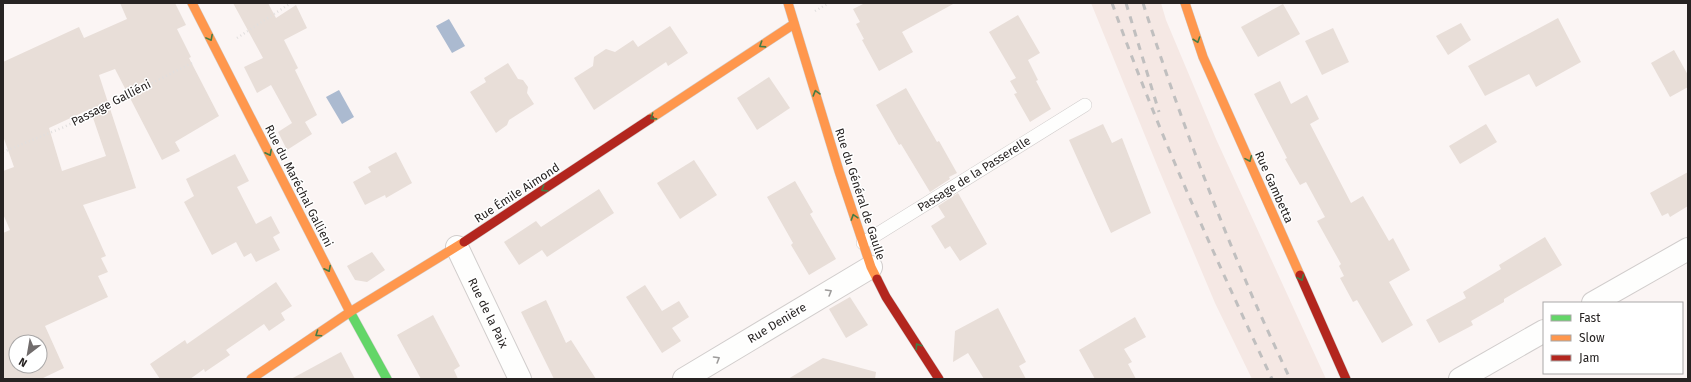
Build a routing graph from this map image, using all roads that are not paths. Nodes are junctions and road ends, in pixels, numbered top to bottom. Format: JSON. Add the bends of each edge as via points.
{"nodes":[{"id":1,"x":192,"y":3,"type":"edge"},
{"id":2,"x":788,"y":3,"type":"edge"},
{"id":3,"x":1185,"y":3,"type":"edge"},
{"id":4,"x":794,"y":24,"type":"junction"},
{"id":5,"x":1085,"y":105,"type":"dead end"},
{"id":6,"x":863,"y":243,"type":"junction"},
{"id":7,"x":457,"y":247,"type":"junction"},
{"id":8,"x":1688,"y":250,"type":"edge"},
{"id":9,"x":871,"y":267,"type":"junction"},
{"id":10,"x":1596,"y":302,"type":"edge"},
{"id":11,"x":350,"y":312,"type":"junction"},
{"id":12,"x":1543,"y":332,"type":"edge"},
{"id":13,"x":251,"y":379,"type":"edge"},
{"id":14,"x":387,"y":379,"type":"edge"},
{"id":15,"x":520,"y":379,"type":"edge"},
{"id":16,"x":684,"y":379,"type":"edge"},
{"id":17,"x":940,"y":379,"type":"edge"},
{"id":18,"x":1346,"y":379,"type":"edge"},
{"id":19,"x":1460,"y":379,"type":"edge"}],
"edges":[{"from":1,"to":11,"type":"street","name":"Rue du Maréchal Gallieni","one_way":true},
{"from":2,"to":4,"type":"street","name":"Rue du Général de Gaulle"},
{"from":3,"to":18,"type":"street","name":"Rue Gambetta","one_way":true,"via":[[1203,57]]},
{"from":6,"to":4,"type":"street","name":"Rue du Général de Gaulle","one_way":true},
{"from":4,"to":7,"type":"street","name":"Rue Émile Aimond","one_way":true},
{"from":5,"to":6,"type":"lane","name":"Passage de la Passerelle"},
{"from":6,"to":9,"type":"street","name":"Rue du Général de Gaulle"},
{"from":7,"to":11,"type":"street","name":"Rue Émile Aimond"},
{"from":7,"to":15,"type":"street","name":"Rue de la Paix"},
{"from":8,"to":10,"type":"street"},
{"from":16,"to":9,"type":"street","name":"Rue Denière","one_way":true},
{"from":17,"to":9,"type":"street","name":"Rue du Général de Gaulle","one_way":true,"via":[[886,297]]},
{"from":11,"to":13,"type":"street","name":"Rue Émile Aimond","one_way":true},
{"from":11,"to":14,"type":"street","name":"Rue du Maréchal Gallieni"},
{"from":12,"to":19,"type":"street"}]}
